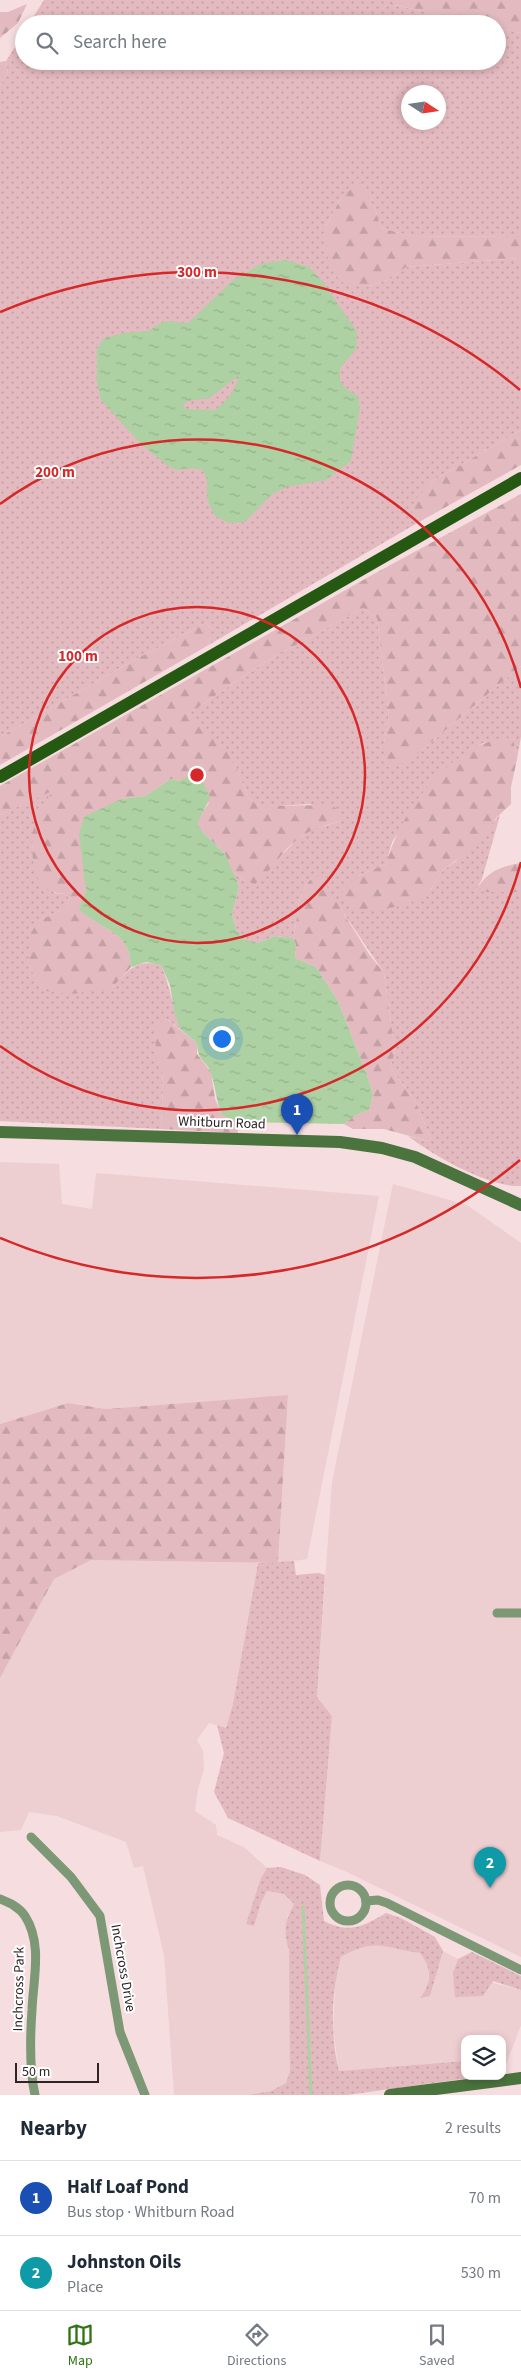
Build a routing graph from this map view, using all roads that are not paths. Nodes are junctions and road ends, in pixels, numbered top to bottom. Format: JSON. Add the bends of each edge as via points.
{"nodes":[{"id":1,"x":521,"y":478,"type":"edge"},
{"id":2,"x":0,"y":777,"type":"edge"},
{"id":3,"x":0,"y":1132,"type":"edge"},
{"id":4,"x":521,"y":1205,"type":"edge"},
{"id":5,"x":497,"y":1613,"type":"dead end"},
{"id":6,"x":521,"y":1613,"type":"edge"},
{"id":7,"x":31,"y":1837,"type":"dead end"},
{"id":8,"x":0,"y":1899,"type":"edge"},
{"id":9,"x":366,"y":1901,"type":"junction"},
{"id":10,"x":521,"y":1970,"type":"edge"},
{"id":11,"x":521,"y":2078,"type":"edge"},
{"id":12,"x":34,"y":2095,"type":"edge"},
{"id":13,"x":145,"y":2095,"type":"edge"},
{"id":14,"x":390,"y":2095,"type":"edge"}],
"edges":[{"from":1,"to":2,"type":"main road"},
{"from":3,"to":4,"type":"main road","name":"Whitburn Road","via":[[340,1142],[415,1157]]},
{"from":5,"to":6,"type":"street"},
{"from":7,"to":13,"type":"street","name":"Inchcross Drive","via":[[71,1877],[100,1916],[120,2032]]},
{"from":8,"to":12,"type":"street","name":"Inchcross Park","via":[[14,1905],[24,1915],[35,1947],[31,2080]]},
{"from":9,"to":9,"type":"street","via":[[362,1915],[351,1921],[339,1919],[331,1911],[330,1899],[334,1890],[347,1884],[359,1888]]},
{"from":9,"to":10,"type":"street","via":[[387,1903]]},
{"from":11,"to":14,"type":"main road"}]}
